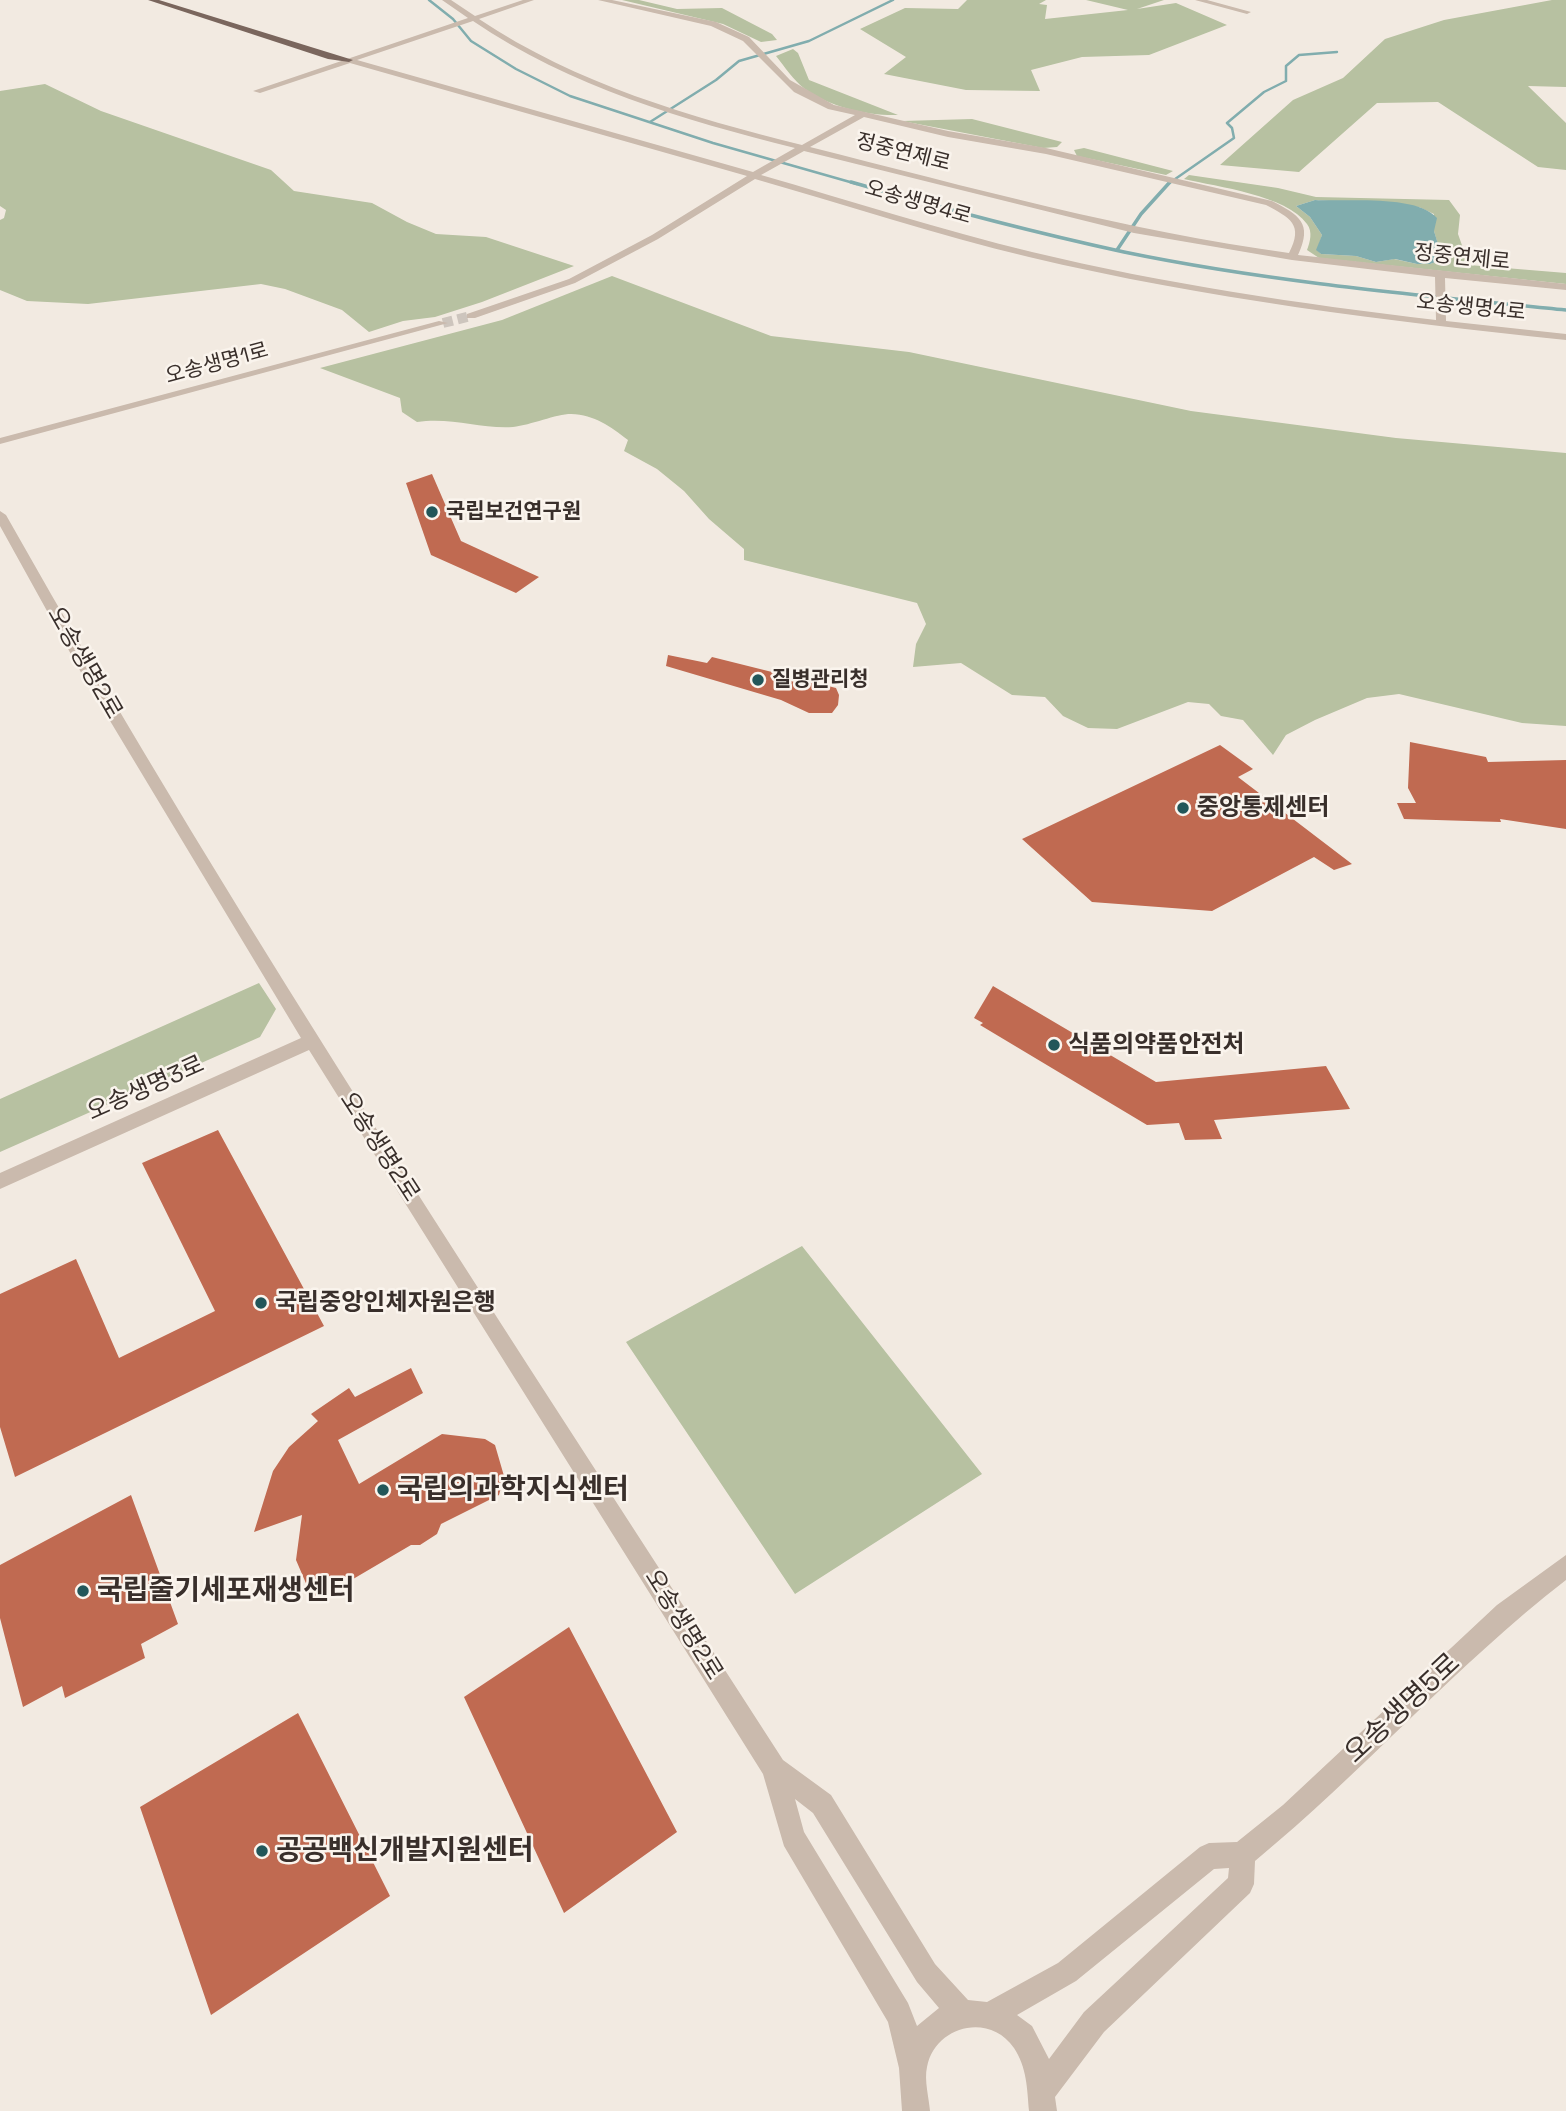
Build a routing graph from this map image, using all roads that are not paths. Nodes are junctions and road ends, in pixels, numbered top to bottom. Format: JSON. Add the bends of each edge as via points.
{"nodes":[{"id":1,"x":152,"y":0,"type":"edge"},
{"id":2,"x":168,"y":0,"type":"edge"},
{"id":3,"x":446,"y":0,"type":"edge"},
{"id":4,"x":530,"y":0,"type":"edge"},
{"id":5,"x":602,"y":0,"type":"edge"},
{"id":6,"x":1199,"y":0,"type":"edge"},
{"id":7,"x":1247,"y":12,"type":"dead end"},
{"id":8,"x":467,"y":20,"type":"junction"},
{"id":9,"x":349,"y":60,"type":"junction"},
{"id":10,"x":257,"y":91,"type":"dead end"},
{"id":11,"x":861,"y":115,"type":"junction"},
{"id":12,"x":801,"y":149,"type":"junction"},
{"id":13,"x":757,"y":174,"type":"junction"},
{"id":14,"x":1292,"y":257,"type":"junction"},
{"id":15,"x":1440,"y":277,"type":"junction"},
{"id":16,"x":1566,"y":287,"type":"edge"},
{"id":17,"x":471,"y":316,"type":"tunnel mouth"},
{"id":18,"x":1441,"y":322,"type":"junction"},
{"id":19,"x":443,"y":323,"type":"tunnel mouth"},
{"id":20,"x":1566,"y":337,"type":"edge"},
{"id":21,"x":0,"y":441,"type":"edge"},
{"id":22,"x":0,"y":515,"type":"edge"},
{"id":23,"x":312,"y":1041,"type":"junction"},
{"id":24,"x":0,"y":1181,"type":"edge"},
{"id":25,"x":1566,"y":1566,"type":"edge"},
{"id":26,"x":774,"y":1769,"type":"junction"},
{"id":27,"x":1242,"y":1854,"type":"junction"},
{"id":28,"x":961,"y":2013,"type":"junction"},
{"id":29,"x":992,"y":2014,"type":"junction"},
{"id":30,"x":910,"y":2096,"type":"edge"},
{"id":31,"x":1044,"y":2100,"type":"edge"}],
"edges":[{"from":1,"to":9,"type":"main road"},
{"from":2,"to":9,"type":"main road"},
{"from":3,"to":8,"type":"street"},
{"from":4,"to":8,"type":"street"},
{"from":5,"to":11,"type":"street","name":"정중연제로","via":[[713,24],[746,39],[797,90]]},
{"from":6,"to":7,"type":"street"},
{"from":8,"to":9,"type":"street"},
{"from":8,"to":12,"type":"street","name":"정중연제로","via":[[578,78],[657,107]]},
{"from":9,"to":10,"type":"street"},
{"from":9,"to":13,"type":"street","name":"오송생명4로"},
{"from":11,"to":12,"type":"street"},
{"from":11,"to":14,"type":"street","name":"정중연제로","via":[[1269,203],[1303,230]]},
{"from":12,"to":13,"type":"street"},
{"from":12,"to":14,"type":"street","name":"정중연제로","via":[[1119,226]]},
{"from":13,"to":17,"type":"street","via":[[572,281]]},
{"from":13,"to":18,"type":"street","name":"오송생명4로","via":[[1029,254],[1118,275],[1316,309]]},
{"from":14,"to":15,"type":"street","name":"정중연제로"},
{"from":15,"to":16,"type":"street","name":"정중연제로"},
{"from":15,"to":18,"type":"street"},
{"from":18,"to":20,"type":"street","name":"오송생명4로"},
{"from":19,"to":21,"type":"street","name":"오송생명1로"},
{"from":22,"to":23,"type":"street","name":"오송생명2로","via":[[90,676]]},
{"from":23,"to":24,"type":"street","name":"오송생명3로"},
{"from":23,"to":26,"type":"street","name":"오송생명2로"},
{"from":25,"to":27,"type":"street","name":"오송생명5로","via":[[1505,1613],[1292,1814]]},
{"from":26,"to":28,"type":"street","name":"오송생명2로","via":[[822,1804],[926,1973]]},
{"from":26,"to":30,"type":"street","name":"오송생명2로","via":[[793,1837],[898,2013],[906,2033]]},
{"from":27,"to":29,"type":"street","via":[[1209,1856],[1067,1972]]},
{"from":27,"to":31,"type":"street","via":[[1241,1884],[1094,2022]]},
{"from":28,"to":29,"type":"street"},
{"from":28,"to":30,"type":"street","via":[[934,2026],[920,2044]]},
{"from":29,"to":31,"type":"street","via":[[1011,2025],[1027,2043],[1039,2064]]}]}
